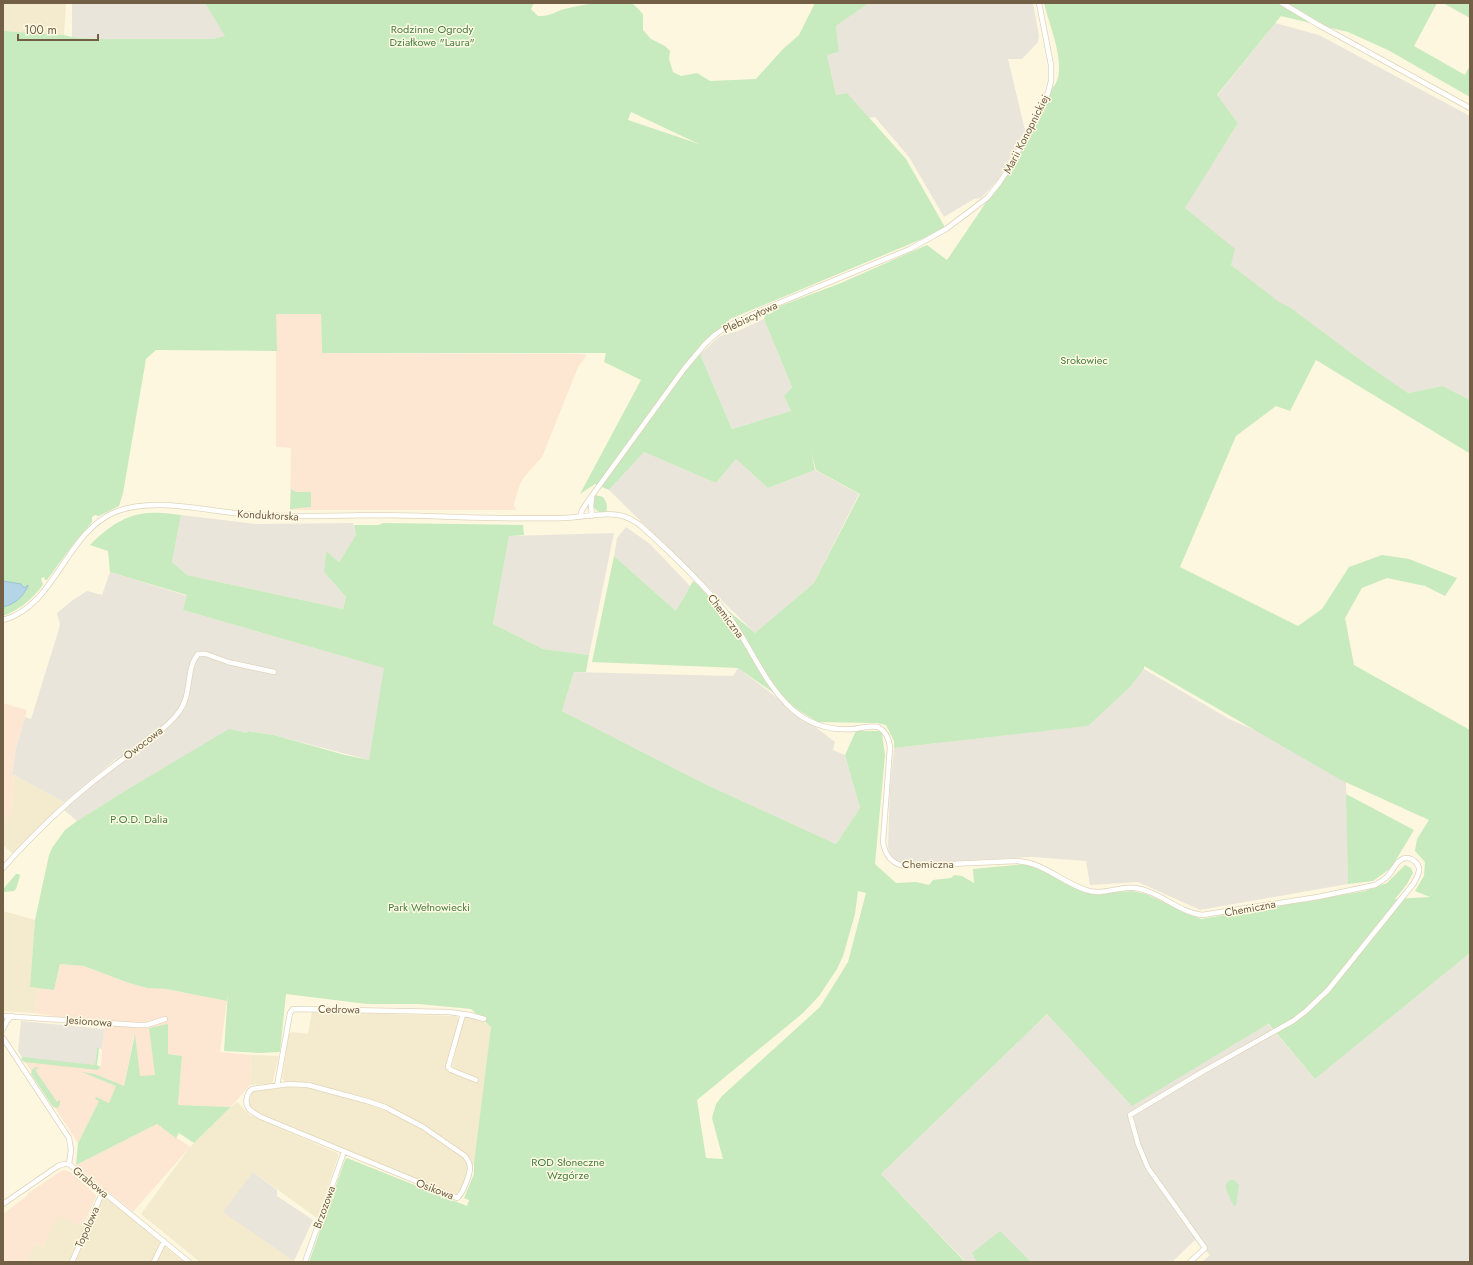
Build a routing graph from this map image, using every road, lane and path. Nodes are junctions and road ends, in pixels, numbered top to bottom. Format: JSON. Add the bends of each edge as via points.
{"nodes":[{"id":1,"x":1039,"y":3,"type":"edge"},
{"id":2,"x":1282,"y":3,"type":"edge"},
{"id":3,"x":1470,"y":108,"type":"edge"},
{"id":4,"x":849,"y":274,"type":"joint"},
{"id":5,"x":592,"y":497,"type":"junction"},
{"id":6,"x":622,"y":515,"type":"joint"},
{"id":7,"x":592,"y":516,"type":"junction"},
{"id":8,"x":580,"y":517,"type":"junction"},
{"id":9,"x":3,"y":620,"type":"edge"},
{"id":10,"x":274,"y":672,"type":"dead end"},
{"id":11,"x":3,"y":868,"type":"edge"},
{"id":12,"x":463,"y":1014,"type":"junction"},
{"id":13,"x":3,"y":1016,"type":"edge"},
{"id":14,"x":12,"y":1016,"type":"junction"},
{"id":15,"x":484,"y":1019,"type":"dead end"},
{"id":16,"x":165,"y":1020,"type":"dead end"},
{"id":17,"x":3,"y":1029,"type":"edge"},
{"id":18,"x":3,"y":1038,"type":"edge"},
{"id":19,"x":476,"y":1080,"type":"dead end"},
{"id":20,"x":277,"y":1086,"type":"junction"},
{"id":21,"x":344,"y":1152,"type":"junction"},
{"id":22,"x":69,"y":1164,"type":"junction"},
{"id":23,"x":103,"y":1191,"type":"junction"},
{"id":24,"x":3,"y":1204,"type":"edge"},
{"id":25,"x":164,"y":1241,"type":"junction"},
{"id":26,"x":72,"y":1262,"type":"edge"},
{"id":27,"x":154,"y":1262,"type":"edge"},
{"id":28,"x":189,"y":1262,"type":"edge"},
{"id":29,"x":305,"y":1262,"type":"edge"},
{"id":30,"x":1190,"y":1262,"type":"edge"}],
"edges":[{"from":1,"to":4,"type":"street","name":"Marii Konopnickiej","via":[[1051,65],[1051,81],[1043,103],[999,184],[983,201],[946,229],[910,249]]},
{"from":2,"to":3,"type":"street","via":[[1310,21]]},
{"from":4,"to":5,"type":"street","name":"Plebiscytowa","via":[[762,310],[716,334],[694,356]]},
{"from":5,"to":7,"type":"street"},
{"from":5,"to":8,"type":"street"},
{"from":6,"to":7,"type":"street","name":"Konduktorska"},
{"from":6,"to":30,"type":"street","name":"Chemiczna","via":[[640,525],[707,591],[741,634],[770,685],[796,713],[831,728],[875,727],[882,729],[887,735],[890,747],[883,842],[887,855],[893,862],[904,866],[1027,862],[1041,866],[1088,891],[1138,888],[1190,913],[1202,915],[1318,897],[1375,885],[1388,876],[1398,861],[1406,858],[1414,860],[1419,868],[1414,882],[1328,990],[1306,1011],[1279,1030],[1130,1115],[1148,1168],[1205,1248]]},
{"from":7,"to":8,"type":"street","name":"Konduktorska"},
{"from":8,"to":9,"type":"street","name":"Konduktorska","via":[[279,516],[164,505],[135,507],[114,513],[97,524],[81,540],[31,606]]},
{"from":10,"to":11,"type":"street","name":"Owocowa","via":[[198,654],[192,665],[186,700],[178,714],[161,731],[57,812]]},
{"from":12,"to":15,"type":"street","name":"Cedrowa"},
{"from":12,"to":19,"type":"street","via":[[448,1067]]},
{"from":12,"to":20,"type":"street","name":"Cedrowa","via":[[294,1009],[290,1013]]},
{"from":13,"to":14,"type":"street","name":"Jesionowa"},
{"from":14,"to":16,"type":"street","name":"Jesionowa","via":[[137,1025]]},
{"from":14,"to":17,"type":"street"},
{"from":18,"to":22,"type":"street","name":"Grabowa","via":[[69,1138]]},
{"from":20,"to":21,"type":"street","name":"Osikowa","via":[[249,1091],[246,1101],[248,1109]]},
{"from":20,"to":21,"type":"street","name":"Osikowa","via":[[308,1085],[385,1107],[423,1127],[464,1156],[468,1160],[469,1175],[457,1198]]},
{"from":21,"to":29,"type":"street","name":"Brzozowa"},
{"from":22,"to":23,"type":"street","name":"Grabowa"},
{"from":22,"to":24,"type":"street","via":[[58,1166]]},
{"from":23,"to":25,"type":"street","name":"Grabowa"},
{"from":23,"to":26,"type":"street","name":"Topolowa"},
{"from":25,"to":27,"type":"street"},
{"from":25,"to":28,"type":"street","name":"Grabowa"}]}
